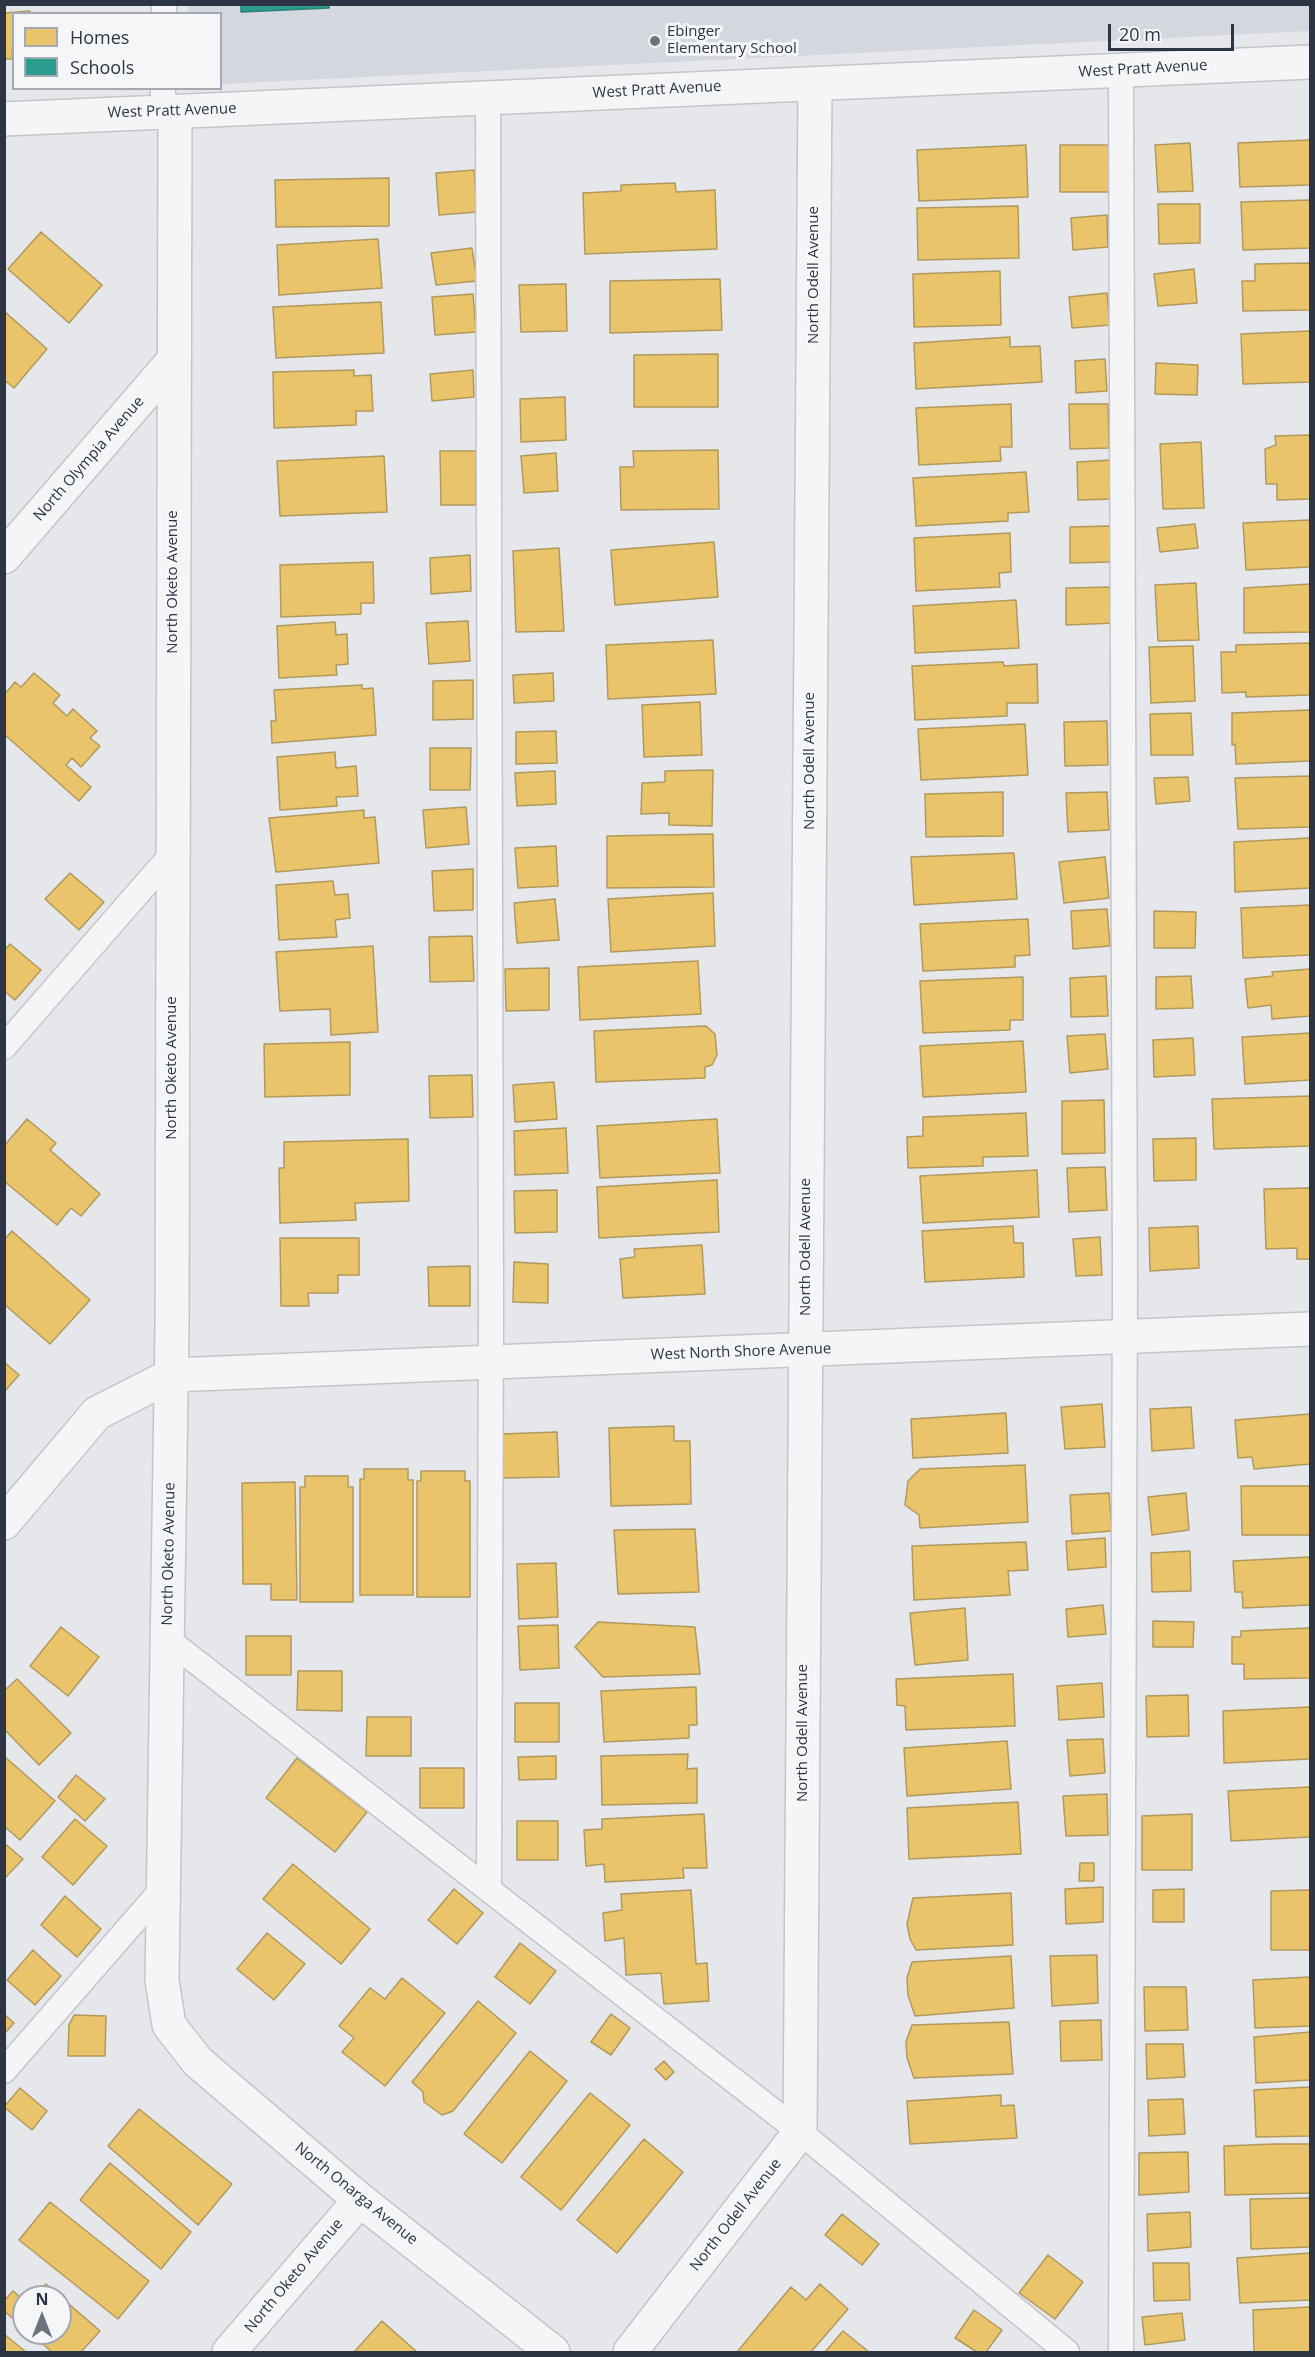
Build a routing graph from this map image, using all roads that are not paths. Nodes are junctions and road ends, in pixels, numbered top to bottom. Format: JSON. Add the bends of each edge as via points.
{"nodes":[{"id":1,"x":1311,"y":62,"type":"edge"},
{"id":2,"x":1121,"y":70,"type":"junction"},
{"id":3,"x":816,"y":84,"type":"junction"},
{"id":4,"x":488,"y":98,"type":"junction"},
{"id":5,"x":167,"y":104,"type":"edge"},
{"id":6,"x":4,"y":119,"type":"edge"},
{"id":7,"x":173,"y":361,"type":"junction"},
{"id":8,"x":4,"y":557,"type":"edge"},
{"id":9,"x":173,"y":853,"type":"junction"},
{"id":10,"x":4,"y":1047,"type":"edge"},
{"id":11,"x":1311,"y":1329,"type":"edge"},
{"id":12,"x":1125,"y":1336,"type":"junction"},
{"id":13,"x":805,"y":1350,"type":"junction"},
{"id":14,"x":491,"y":1362,"type":"junction"},
{"id":15,"x":172,"y":1375,"type":"junction"},
{"id":16,"x":4,"y":1523,"type":"edge"},
{"id":17,"x":167,"y":1639,"type":"junction"},
{"id":18,"x":164,"y":1887,"type":"junction"},
{"id":19,"x":489,"y":1889,"type":"junction"},
{"id":20,"x":169,"y":2025,"type":"joint"},
{"id":21,"x":4,"y":2071,"type":"edge"},
{"id":22,"x":800,"y":2132,"type":"junction"},
{"id":23,"x":360,"y":2200,"type":"junction"},
{"id":24,"x":229,"y":2352,"type":"edge"},
{"id":25,"x":553,"y":2352,"type":"edge"},
{"id":26,"x":630,"y":2352,"type":"edge"},
{"id":27,"x":1067,"y":2352,"type":"edge"},
{"id":28,"x":1121,"y":2352,"type":"edge"}],
"edges":[{"from":1,"to":2,"type":"street","name":"West Pratt Avenue"},
{"from":2,"to":3,"type":"street","name":"West Pratt Avenue"},
{"from":2,"to":12,"type":"lane"},
{"from":3,"to":4,"type":"street","name":"West Pratt Avenue"},
{"from":3,"to":13,"type":"street","name":"North Odell Avenue"},
{"from":4,"to":5,"type":"street","name":"West Pratt Avenue"},
{"from":4,"to":14,"type":"lane"},
{"from":5,"to":6,"type":"street","name":"West Pratt Avenue"},
{"from":5,"to":7,"type":"street","name":"North Oketo Avenue"},
{"from":7,"to":8,"type":"street","name":"North Olympia Avenue"},
{"from":7,"to":9,"type":"street","name":"North Oketo Avenue"},
{"from":9,"to":10,"type":"lane"},
{"from":9,"to":15,"type":"street","name":"North Oketo Avenue"},
{"from":11,"to":12,"type":"street","name":"West North Shore Avenue"},
{"from":12,"to":13,"type":"street","name":"West North Shore Avenue"},
{"from":12,"to":28,"type":"lane"},
{"from":13,"to":14,"type":"street","name":"West North Shore Avenue"},
{"from":13,"to":22,"type":"street","name":"North Odell Avenue"},
{"from":14,"to":15,"type":"street","name":"West North Shore Avenue"},
{"from":14,"to":19,"type":"lane"},
{"from":15,"to":16,"type":"street","via":[[97,1413]]},
{"from":15,"to":17,"type":"street","name":"North Oketo Avenue"},
{"from":17,"to":18,"type":"street","name":"North Oketo Avenue"},
{"from":17,"to":19,"type":"lane"},
{"from":18,"to":20,"type":"street","name":"North Oketo Avenue","via":[[162,1980]]},
{"from":18,"to":21,"type":"lane"},
{"from":19,"to":22,"type":"lane"},
{"from":20,"to":23,"type":"street","name":"North Onarga Avenue","via":[[198,2062]]},
{"from":22,"to":26,"type":"street","name":"North Odell Avenue"},
{"from":22,"to":27,"type":"lane"},
{"from":23,"to":24,"type":"street","name":"North Oketo Avenue"},
{"from":23,"to":25,"type":"street","name":"North Onarga Avenue"}]}
